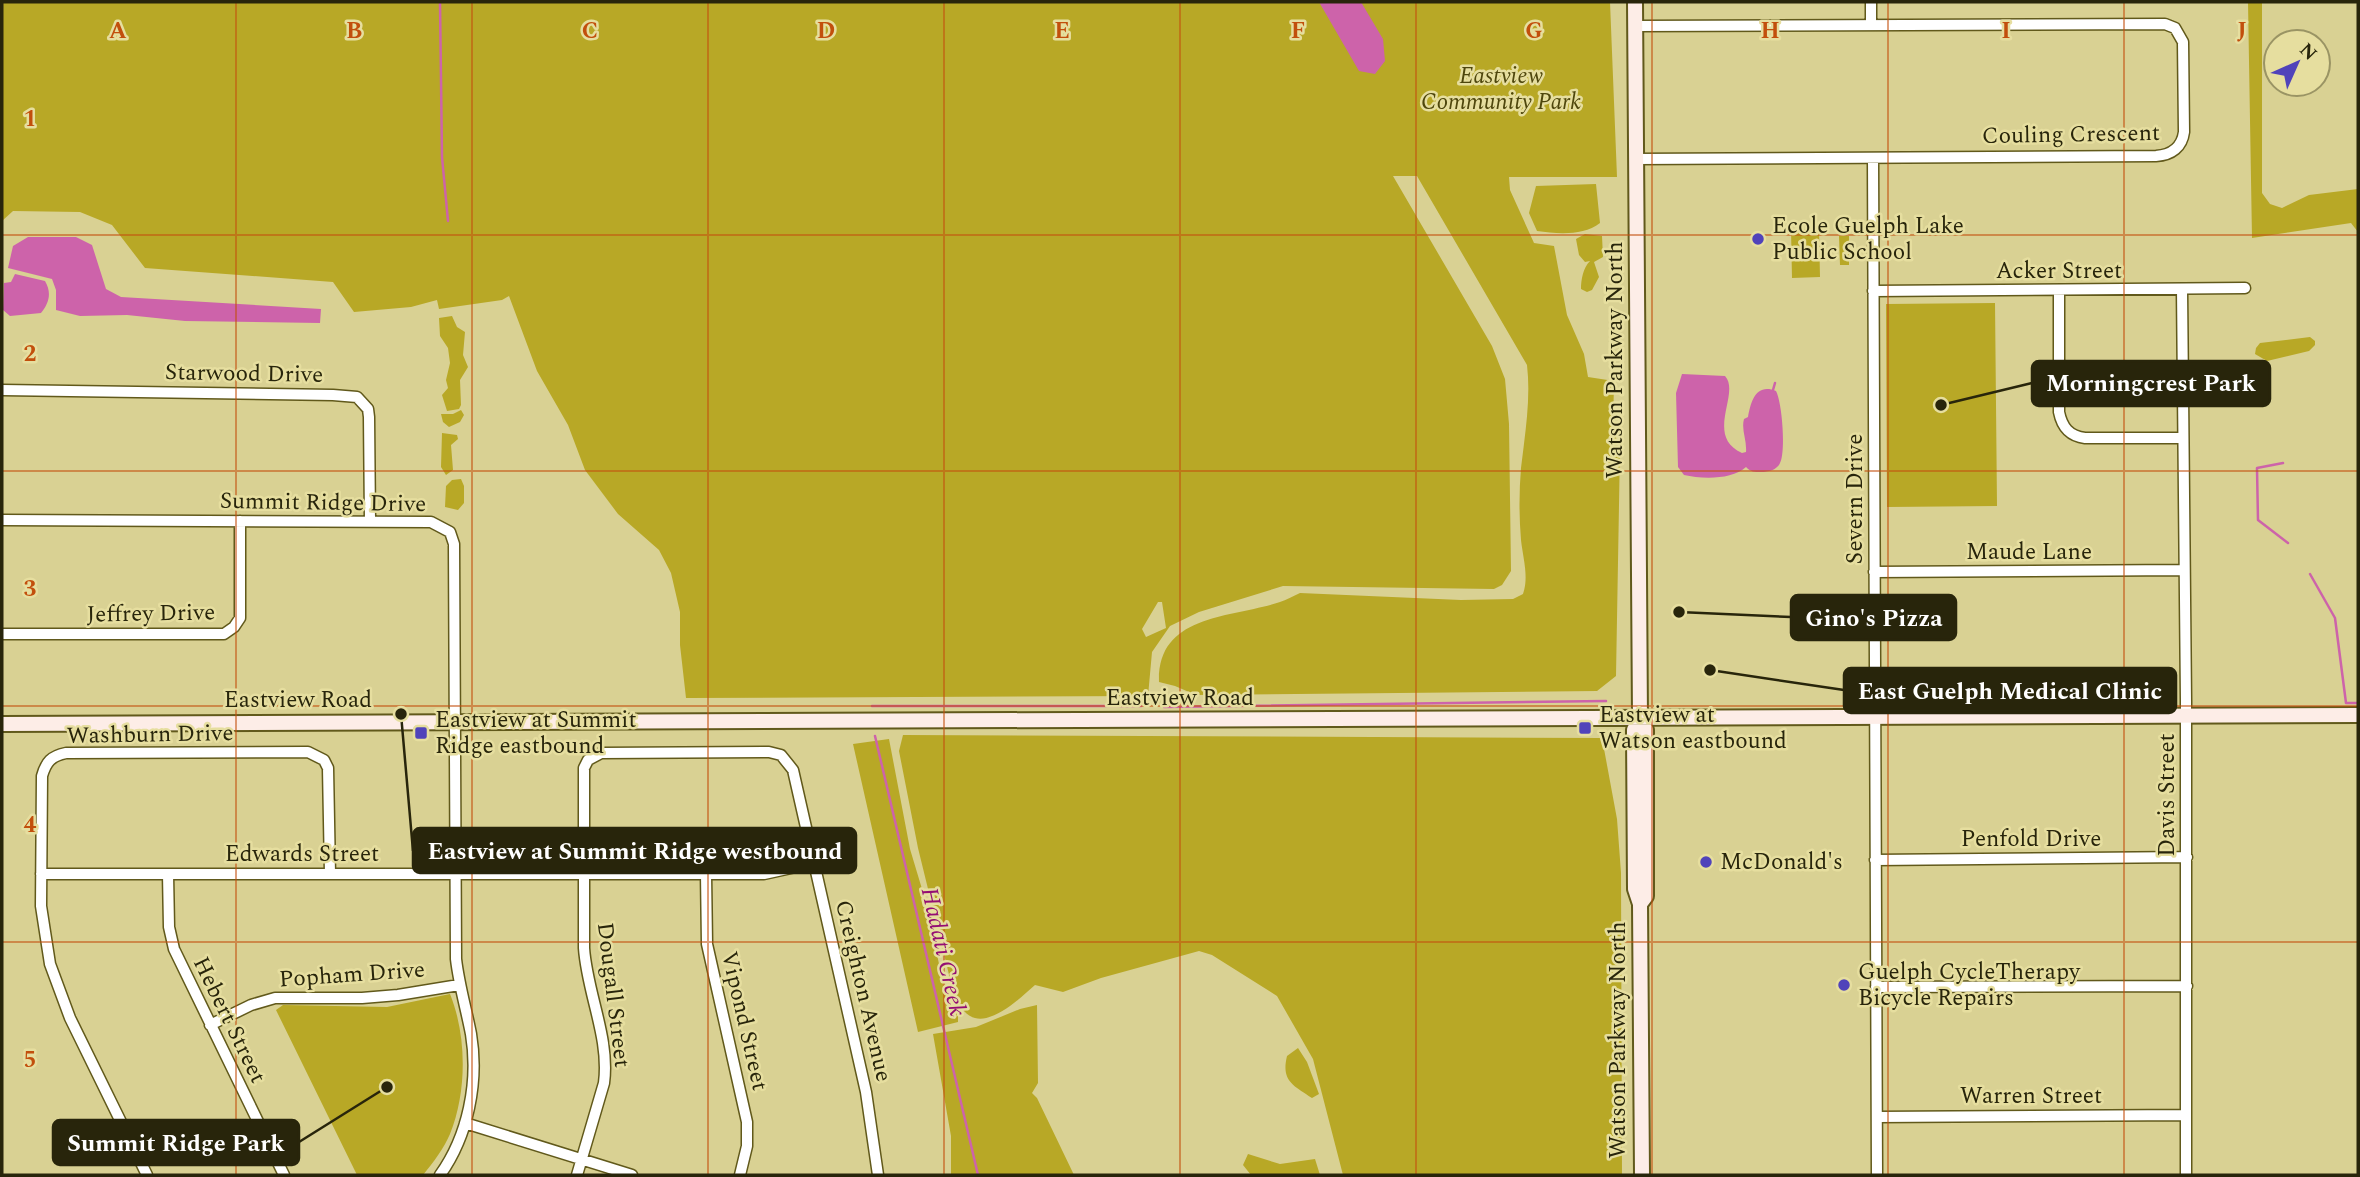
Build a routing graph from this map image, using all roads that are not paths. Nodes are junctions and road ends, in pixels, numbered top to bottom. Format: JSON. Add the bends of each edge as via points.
{"nodes":[{"id":1,"x":1635,"y":2,"type":"edge"},
{"id":2,"x":1871,"y":2,"type":"edge"},
{"id":3,"x":1871,"y":24,"type":"junction"},
{"id":4,"x":1636,"y":26,"type":"junction"},
{"id":5,"x":1873,"y":158,"type":"junction"},
{"id":6,"x":1636,"y":159,"type":"junction"},
{"id":7,"x":2245,"y":288,"type":"dead end"},
{"id":8,"x":2182,"y":289,"type":"junction"},
{"id":9,"x":2059,"y":290,"type":"junction"},
{"id":10,"x":1873,"y":291,"type":"junction"},
{"id":11,"x":2,"y":390,"type":"edge"},
{"id":12,"x":2183,"y":438,"type":"junction"},
{"id":13,"x":2,"y":520,"type":"edge"},
{"id":14,"x":240,"y":521,"type":"junction"},
{"id":15,"x":370,"y":521,"type":"junction"},
{"id":16,"x":2184,"y":570,"type":"junction"},
{"id":17,"x":1874,"y":572,"type":"junction"},
{"id":18,"x":2,"y":634,"type":"edge"},
{"id":19,"x":2186,"y":715,"type":"junction"},
{"id":20,"x":2358,"y":715,"type":"edge"},
{"id":21,"x":1874,"y":716,"type":"junction"},
{"id":22,"x":1640,"y":718,"type":"junction"},
{"id":23,"x":455,"y":722,"type":"junction"},
{"id":24,"x":2,"y":724,"type":"edge"},
{"id":25,"x":2187,"y":857,"type":"junction"},
{"id":26,"x":1875,"y":860,"type":"junction"},
{"id":27,"x":814,"y":863,"type":"junction"},
{"id":28,"x":330,"y":873,"type":"junction"},
{"id":29,"x":455,"y":873,"type":"junction"},
{"id":30,"x":41,"y":874,"type":"junction"},
{"id":31,"x":168,"y":874,"type":"junction"},
{"id":32,"x":584,"y":874,"type":"junction"},
{"id":33,"x":706,"y":874,"type":"junction"},
{"id":34,"x":458,"y":985,"type":"junction"},
{"id":35,"x":2187,"y":986,"type":"junction"},
{"id":36,"x":1876,"y":987,"type":"junction"},
{"id":37,"x":210,"y":1025,"type":"junction"},
{"id":38,"x":2186,"y":1115,"type":"junction"},
{"id":39,"x":1877,"y":1117,"type":"junction"},
{"id":40,"x":465,"y":1123,"type":"junction"},
{"id":41,"x":582,"y":1160,"type":"junction"},
{"id":42,"x":147,"y":1175,"type":"edge"},
{"id":43,"x":284,"y":1175,"type":"edge"},
{"id":44,"x":440,"y":1175,"type":"edge"},
{"id":45,"x":577,"y":1175,"type":"edge"},
{"id":46,"x":632,"y":1175,"type":"edge"},
{"id":47,"x":740,"y":1175,"type":"edge"},
{"id":48,"x":878,"y":1175,"type":"edge"},
{"id":49,"x":1642,"y":1175,"type":"edge"},
{"id":50,"x":1877,"y":1175,"type":"edge"},
{"id":51,"x":2186,"y":1175,"type":"edge"}],
"edges":[{"from":1,"to":4,"type":"street","name":"Watson Parkway North"},
{"from":2,"to":3,"type":"street"},
{"from":3,"to":4,"type":"street","name":"Couling Crescent"},
{"from":3,"to":5,"type":"street","name":"Couling Crescent","via":[[2157,23],[2175,28],[2184,49],[2184,132],[2181,143],[2169,154]]},
{"from":4,"to":6,"type":"street","name":"Watson Parkway North"},
{"from":5,"to":6,"type":"street","name":"Couling Crescent"},
{"from":5,"to":10,"type":"street","name":"Severn Drive"},
{"from":6,"to":22,"type":"street","name":"Watson Parkway North"},
{"from":7,"to":8,"type":"street","name":"Acker Street"},
{"from":8,"to":9,"type":"street","name":"Acker Street"},
{"from":8,"to":12,"type":"street","name":"Davis Street"},
{"from":9,"to":10,"type":"street","name":"Acker Street"},
{"from":9,"to":12,"type":"street","via":[[2059,412],[2063,427],[2085,438]]},
{"from":10,"to":17,"type":"street","name":"Severn Drive"},
{"from":11,"to":15,"type":"street","name":"Starwood Drive","via":[[357,397],[369,417]]},
{"from":12,"to":16,"type":"street","name":"Davis Street"},
{"from":13,"to":14,"type":"street","name":"Summit Ridge Drive"},
{"from":14,"to":15,"type":"street","name":"Summit Ridge Drive"},
{"from":14,"to":18,"type":"street","name":"Jeffrey Drive","via":[[240,618],[224,634]]},
{"from":15,"to":23,"type":"street","name":"Summit Ridge Drive","via":[[431,522],[453,538]]},
{"from":16,"to":17,"type":"street","name":"Maude Lane"},
{"from":16,"to":19,"type":"street","name":"Davis Street"},
{"from":17,"to":21,"type":"street","name":"Severn Drive"},
{"from":19,"to":20,"type":"street","name":"Eastview Road"},
{"from":19,"to":21,"type":"street","name":"Eastview Road"},
{"from":19,"to":25,"type":"street","name":"Davis Street"},
{"from":21,"to":22,"type":"street","name":"Eastview Road"},
{"from":21,"to":26,"type":"street","name":"Severn Drive"},
{"from":22,"to":23,"type":"street","name":"Eastview Road"},
{"from":22,"to":49,"type":"street","name":"Watson Parkway North","via":[[1634,730]]},
{"from":23,"to":24,"type":"street","name":"Eastview Road"},
{"from":23,"to":29,"type":"street","name":"Summit Ridge Drive"},
{"from":25,"to":26,"type":"street","name":"Penfold Drive"},
{"from":25,"to":35,"type":"street","name":"Davis Street"},
{"from":26,"to":36,"type":"street","name":"Severn Drive"},
{"from":27,"to":32,"type":"street","name":"Creighton Avenue","via":[[793,770],[781,755],[601,753],[584,768]]},
{"from":27,"to":33,"type":"street","name":"Edwards Street","via":[[764,874]]},
{"from":27,"to":48,"type":"street","name":"Creighton Avenue","via":[[866,1093]]},
{"from":28,"to":29,"type":"street","name":"Edwards Street"},
{"from":28,"to":30,"type":"street","name":"Washburn Drive","via":[[328,768],[317,755],[294,752],[57,755],[45,765],[42,776]]},
{"from":28,"to":31,"type":"street","name":"Edwards Street"},
{"from":29,"to":32,"type":"street","name":"Edwards Street"},
{"from":29,"to":34,"type":"street","name":"Summit Ridge Drive"},
{"from":30,"to":31,"type":"street","name":"Edwards Street"},
{"from":30,"to":42,"type":"street","name":"Washburn Drive","via":[[43,925],[58,990]]},
{"from":31,"to":37,"type":"street","name":"Hebert Street","via":[[174,950]]},
{"from":32,"to":33,"type":"street","name":"Edwards Street"},
{"from":32,"to":41,"type":"street","name":"Dougall Street","via":[[585,964],[606,1070]]},
{"from":33,"to":47,"type":"street","name":"Vipond Street","via":[[707,944],[747,1122]]},
{"from":34,"to":37,"type":"street","name":"Popham Drive","via":[[398,996],[275,998]]},
{"from":34,"to":40,"type":"street","name":"Summit Ridge Drive","via":[[473,1061]]},
{"from":35,"to":36,"type":"street"},
{"from":35,"to":38,"type":"street","name":"Davis Street"},
{"from":36,"to":39,"type":"street","name":"Severn Drive"},
{"from":37,"to":43,"type":"street","name":"Hebert Street"},
{"from":38,"to":39,"type":"street","name":"Warren Street"},
{"from":38,"to":51,"type":"street","name":"Davis Street"},
{"from":39,"to":50,"type":"street","name":"Severn Drive"},
{"from":40,"to":41,"type":"street"},
{"from":40,"to":44,"type":"street","name":"Summit Ridge Drive"},
{"from":41,"to":45,"type":"street","name":"Dougall Street"},
{"from":41,"to":46,"type":"street"}]}
